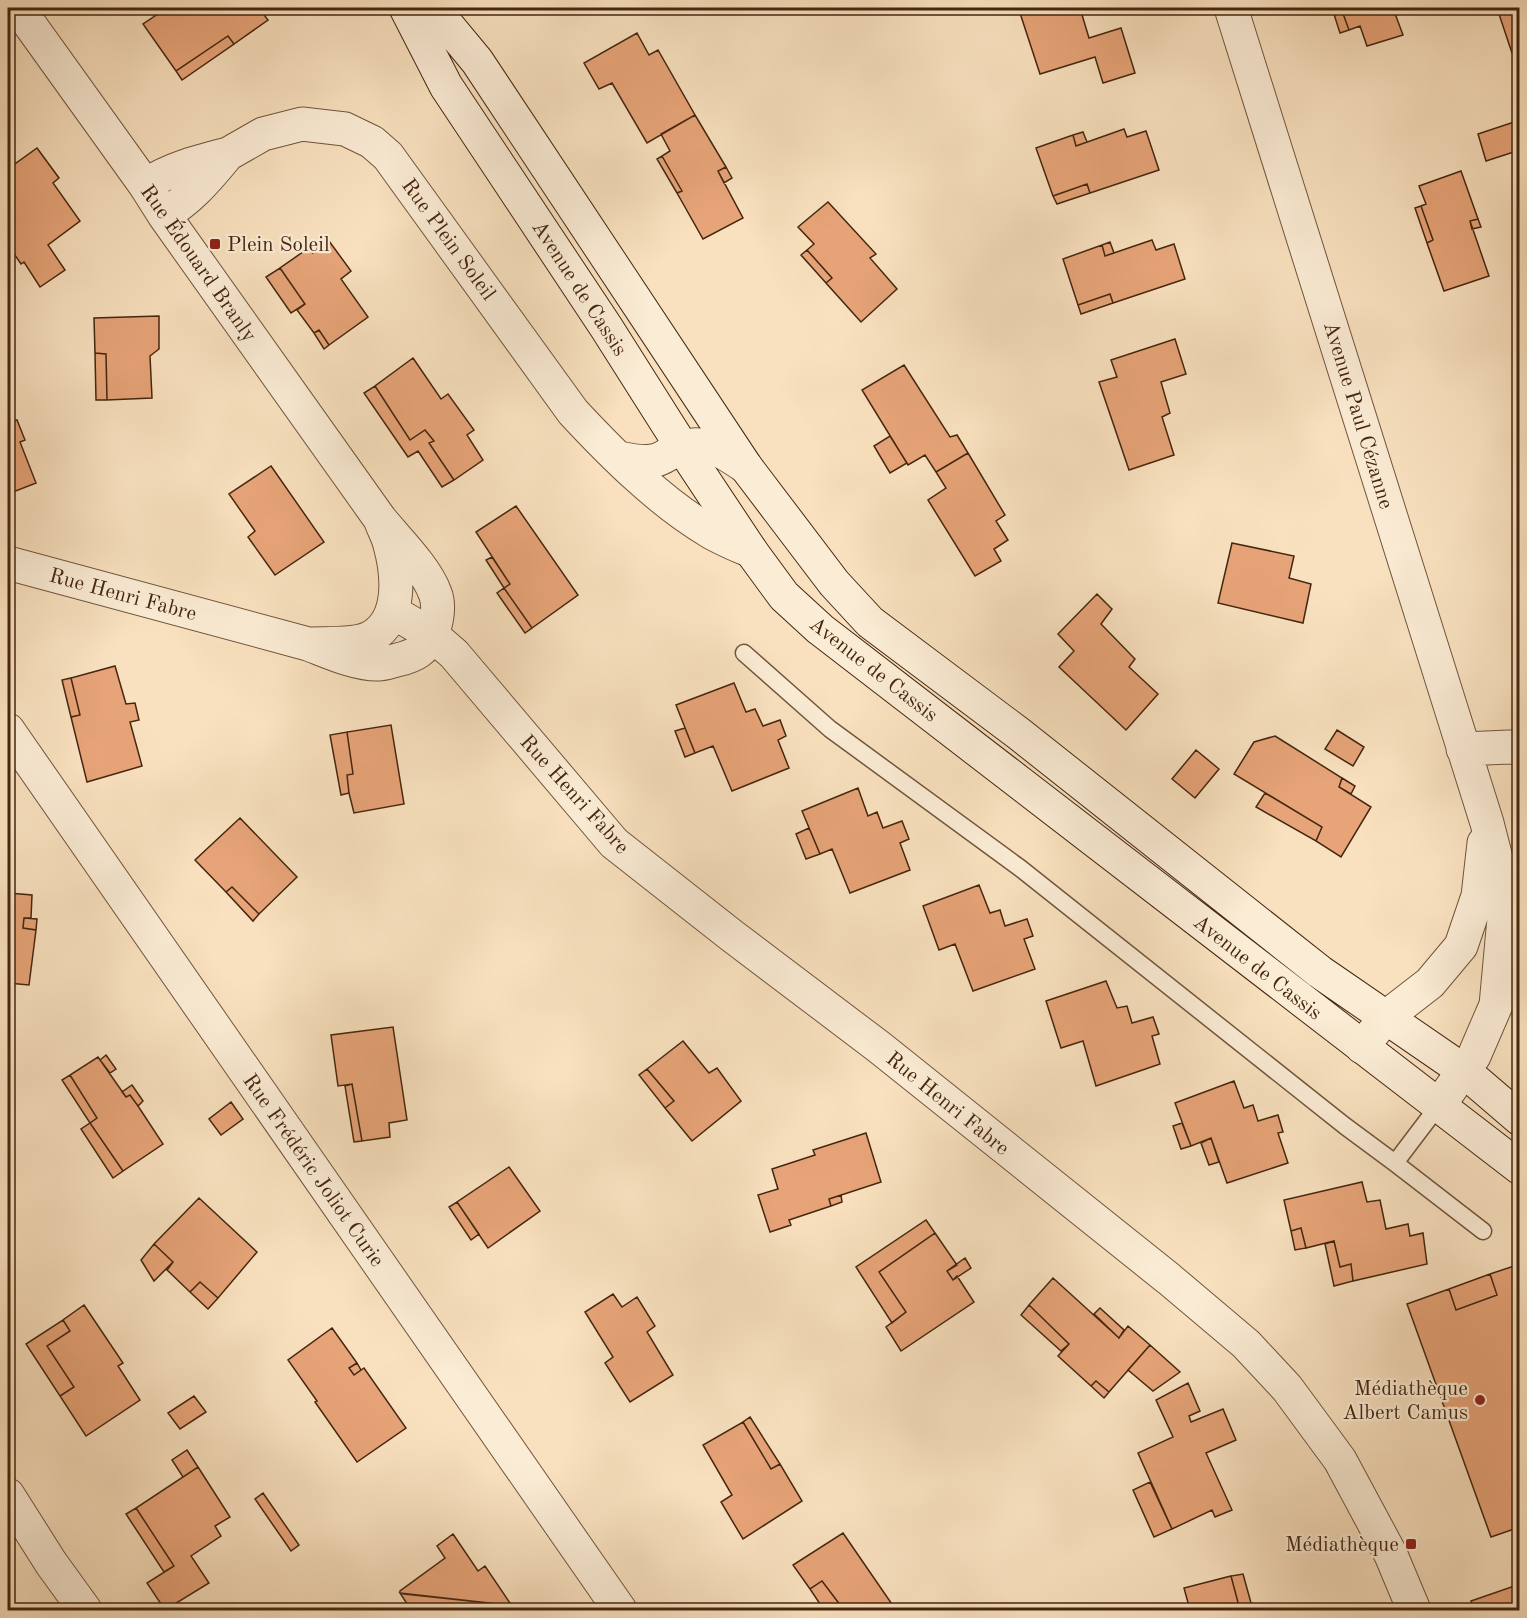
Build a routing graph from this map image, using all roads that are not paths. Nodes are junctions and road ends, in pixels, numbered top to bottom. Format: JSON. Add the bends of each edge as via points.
{"nodes":[{"id":1,"x":18,"y":8,"type":"edge"},
{"id":2,"x":406,"y":8,"type":"edge"},
{"id":3,"x":433,"y":8,"type":"edge"},
{"id":4,"x":1231,"y":8,"type":"edge"},
{"id":5,"x":228,"y":154,"type":"junction"},
{"id":6,"x":145,"y":185,"type":"junction"},
{"id":7,"x":164,"y":215,"type":"junction"},
{"id":8,"x":682,"y":447,"type":"junction"},
{"id":9,"x":619,"y":458,"type":"junction"},
{"id":10,"x":746,"y":467,"type":"junction"},
{"id":11,"x":380,"y":519,"type":"junction"},
{"id":12,"x":751,"y":551,"type":"junction"},
{"id":13,"x":8,"y":563,"type":"edge"},
{"id":14,"x":393,"y":612,"type":"junction"},
{"id":15,"x":432,"y":635,"type":"junction"},
{"id":16,"x":308,"y":644,"type":"junction"},
{"id":17,"x":744,"y":652,"type":"dead end"},
{"id":18,"x":8,"y":730,"type":"edge"},
{"id":19,"x":1520,"y":748,"type":"edge"},
{"id":20,"x":1463,"y":749,"type":"junction"},
{"id":21,"x":1487,"y":823,"type":"junction"},
{"id":22,"x":1513,"y":911,"type":"edge"},
{"id":23,"x":1386,"y":1017,"type":"junction"},
{"id":24,"x":1362,"y":1047,"type":"junction"},
{"id":25,"x":1464,"y":1071,"type":"junction"},
{"id":26,"x":1439,"y":1105,"type":"junction"},
{"id":27,"x":1520,"y":1119,"type":"edge"},
{"id":28,"x":1395,"y":1163,"type":"junction"},
{"id":29,"x":1520,"y":1168,"type":"edge"},
{"id":30,"x":1483,"y":1232,"type":"dead end"},
{"id":31,"x":8,"y":1495,"type":"edge"},
{"id":32,"x":85,"y":1611,"type":"edge"},
{"id":33,"x":620,"y":1611,"type":"edge"},
{"id":34,"x":1414,"y":1611,"type":"edge"}],
"edges":[{"from":1,"to":6,"type":"street","name":"Rue Édouard Branly"},
{"from":2,"to":8,"type":"street","name":"Avenue de Cassis","via":[[446,86]]},
{"from":3,"to":10,"type":"street","name":"Avenue de Cassis","via":[[477,61]]},
{"from":4,"to":20,"type":"street","name":"Avenue Paul Cézanne"},
{"from":5,"to":6,"type":"street","name":"Rue Plein Soleil","via":[[187,165]]},
{"from":5,"to":7,"type":"street","name":"Rue Plein Soleil","via":[[198,189]]},
{"from":5,"to":9,"type":"street","name":"Rue Plein Soleil","via":[[263,134],[302,124],[345,129],[372,142],[388,156],[573,412]]},
{"from":6,"to":7,"type":"street","name":"Rue Édouard Branly"},
{"from":7,"to":11,"type":"street","name":"Rue Édouard Branly"},
{"from":8,"to":9,"type":"street","via":[[651,462]]},
{"from":8,"to":10,"type":"street","via":[[712,447]]},
{"from":8,"to":12,"type":"street","name":"Avenue de Cassis"},
{"from":9,"to":12,"type":"street","name":"Rue Plein Soleil","via":[[667,502],[710,532]]},
{"from":10,"to":23,"type":"street","name":"Avenue de Cassis","via":[[834,583],[870,622],[1018,733],[1320,972]]},
{"from":11,"to":14,"type":"street","name":"Rue Édouard Branly","via":[[395,572]]},
{"from":11,"to":15,"type":"street","name":"Rue Édouard Branly","via":[[426,575],[436,594]]},
{"from":12,"to":24,"type":"street","name":"Avenue de Cassis","via":[[784,596],[820,629]]},
{"from":13,"to":16,"type":"street","name":"Rue Henri Fabre"},
{"from":14,"to":15,"type":"street","name":"Rue Henri Fabre"},
{"from":14,"to":16,"type":"street","name":"Rue Henri Fabre","via":[[373,637]]},
{"from":15,"to":16,"type":"street","name":"Rue Henri Fabre","via":[[424,648],[411,657],[379,664],[349,660]]},
{"from":15,"to":34,"type":"street","name":"Rue Henri Fabre","via":[[454,654],[614,843],[879,1047],[1246,1344],[1287,1388],[1340,1460],[1391,1555]]},
{"from":17,"to":28,"type":"lane","via":[[830,729],[1020,868]]},
{"from":18,"to":33,"type":"street","name":"Rue Frédéric Joliot Curie"},
{"from":19,"to":20,"type":"street"},
{"from":20,"to":21,"type":"street","name":"Avenue Paul Cézanne"},
{"from":21,"to":22,"type":"street","name":"Avenue Paul Cézanne"},
{"from":21,"to":23,"type":"street","name":"Avenue Paul Cézanne","via":[[1478,896],[1461,946],[1430,983]]},
{"from":22,"to":25,"type":"street","name":"Avenue Paul Cézanne","via":[[1496,1005]]},
{"from":23,"to":24,"type":"street","name":"Avenue Paul Cézanne"},
{"from":23,"to":25,"type":"street","name":"Avenue de Cassis"},
{"from":24,"to":26,"type":"street","name":"Avenue de Cassis"},
{"from":25,"to":26,"type":"street","name":"Avenue Paul Cézanne"},
{"from":25,"to":27,"type":"street","name":"Avenue de Cassis"},
{"from":26,"to":28,"type":"lane"},
{"from":26,"to":29,"type":"street","name":"Avenue de Cassis"},
{"from":28,"to":30,"type":"lane"},
{"from":31,"to":32,"type":"street"}]}
